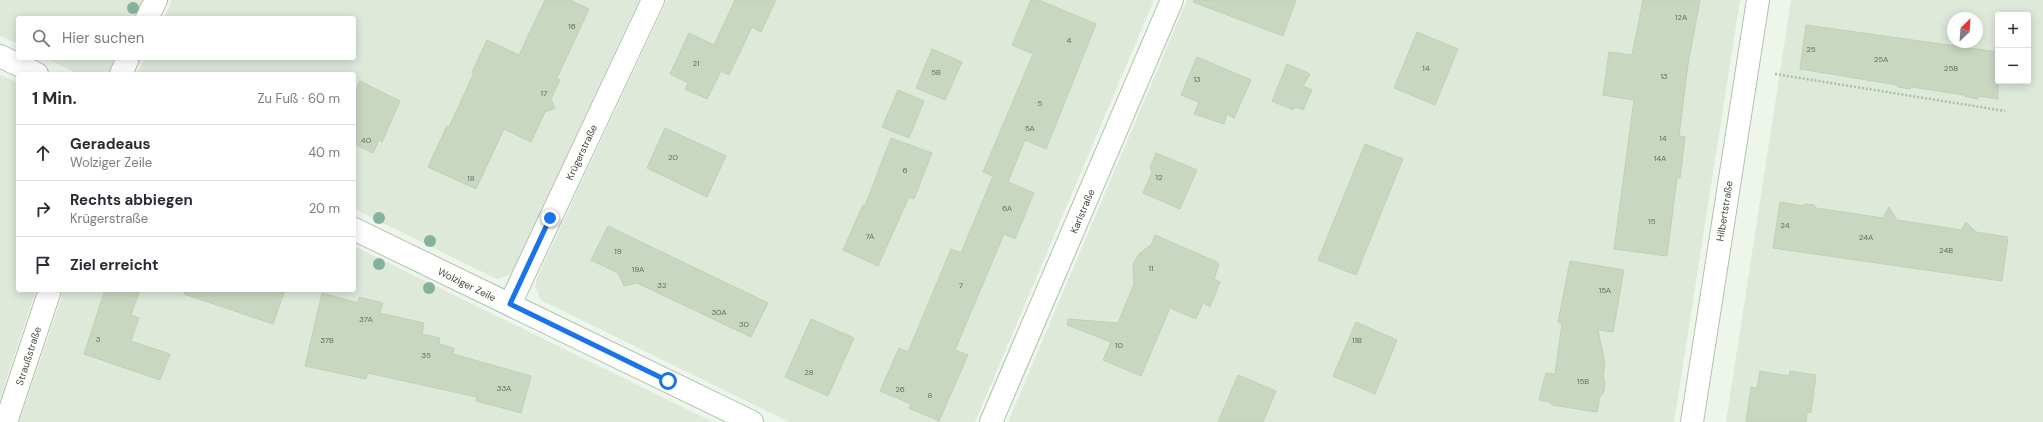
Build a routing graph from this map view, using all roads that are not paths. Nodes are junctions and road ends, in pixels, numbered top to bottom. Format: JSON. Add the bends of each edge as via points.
{"nodes":[{"id":1,"x":156,"y":0,"type":"edge"},
{"id":2,"x":653,"y":0,"type":"edge"},
{"id":3,"x":1172,"y":0,"type":"edge"},
{"id":4,"x":1758,"y":0,"type":"edge"},
{"id":5,"x":148,"y":16,"type":"edge"},
{"id":6,"x":0,"y":56,"type":"edge"},
{"id":7,"x":127,"y":60,"type":"edge"},
{"id":8,"x":33,"y":72,"type":"edge"},
{"id":9,"x":122,"y":72,"type":"edge"},
{"id":10,"x":356,"y":230,"type":"edge"},
{"id":11,"x":49,"y":292,"type":"edge"},
{"id":12,"x":510,"y":304,"type":"junction"},
{"id":13,"x":6,"y":422,"type":"edge"},
{"id":14,"x":752,"y":422,"type":"edge"},
{"id":15,"x":991,"y":422,"type":"edge"},
{"id":16,"x":1692,"y":422,"type":"edge"}],
"edges":[{"from":1,"to":5,"type":"street"},
{"from":2,"to":12,"type":"street","name":"Krügerstraße"},
{"from":3,"to":15,"type":"street","name":"Karlstraße"},
{"from":4,"to":16,"type":"street","name":"Hilbertstraße"},
{"from":6,"to":8,"type":"street"},
{"from":7,"to":9,"type":"street"},
{"from":10,"to":12,"type":"street","name":"Wolziger Zeile"},
{"from":11,"to":13,"type":"street","name":"Straußstraße"},
{"from":12,"to":14,"type":"street","name":"Wolziger Zeile"}]}
